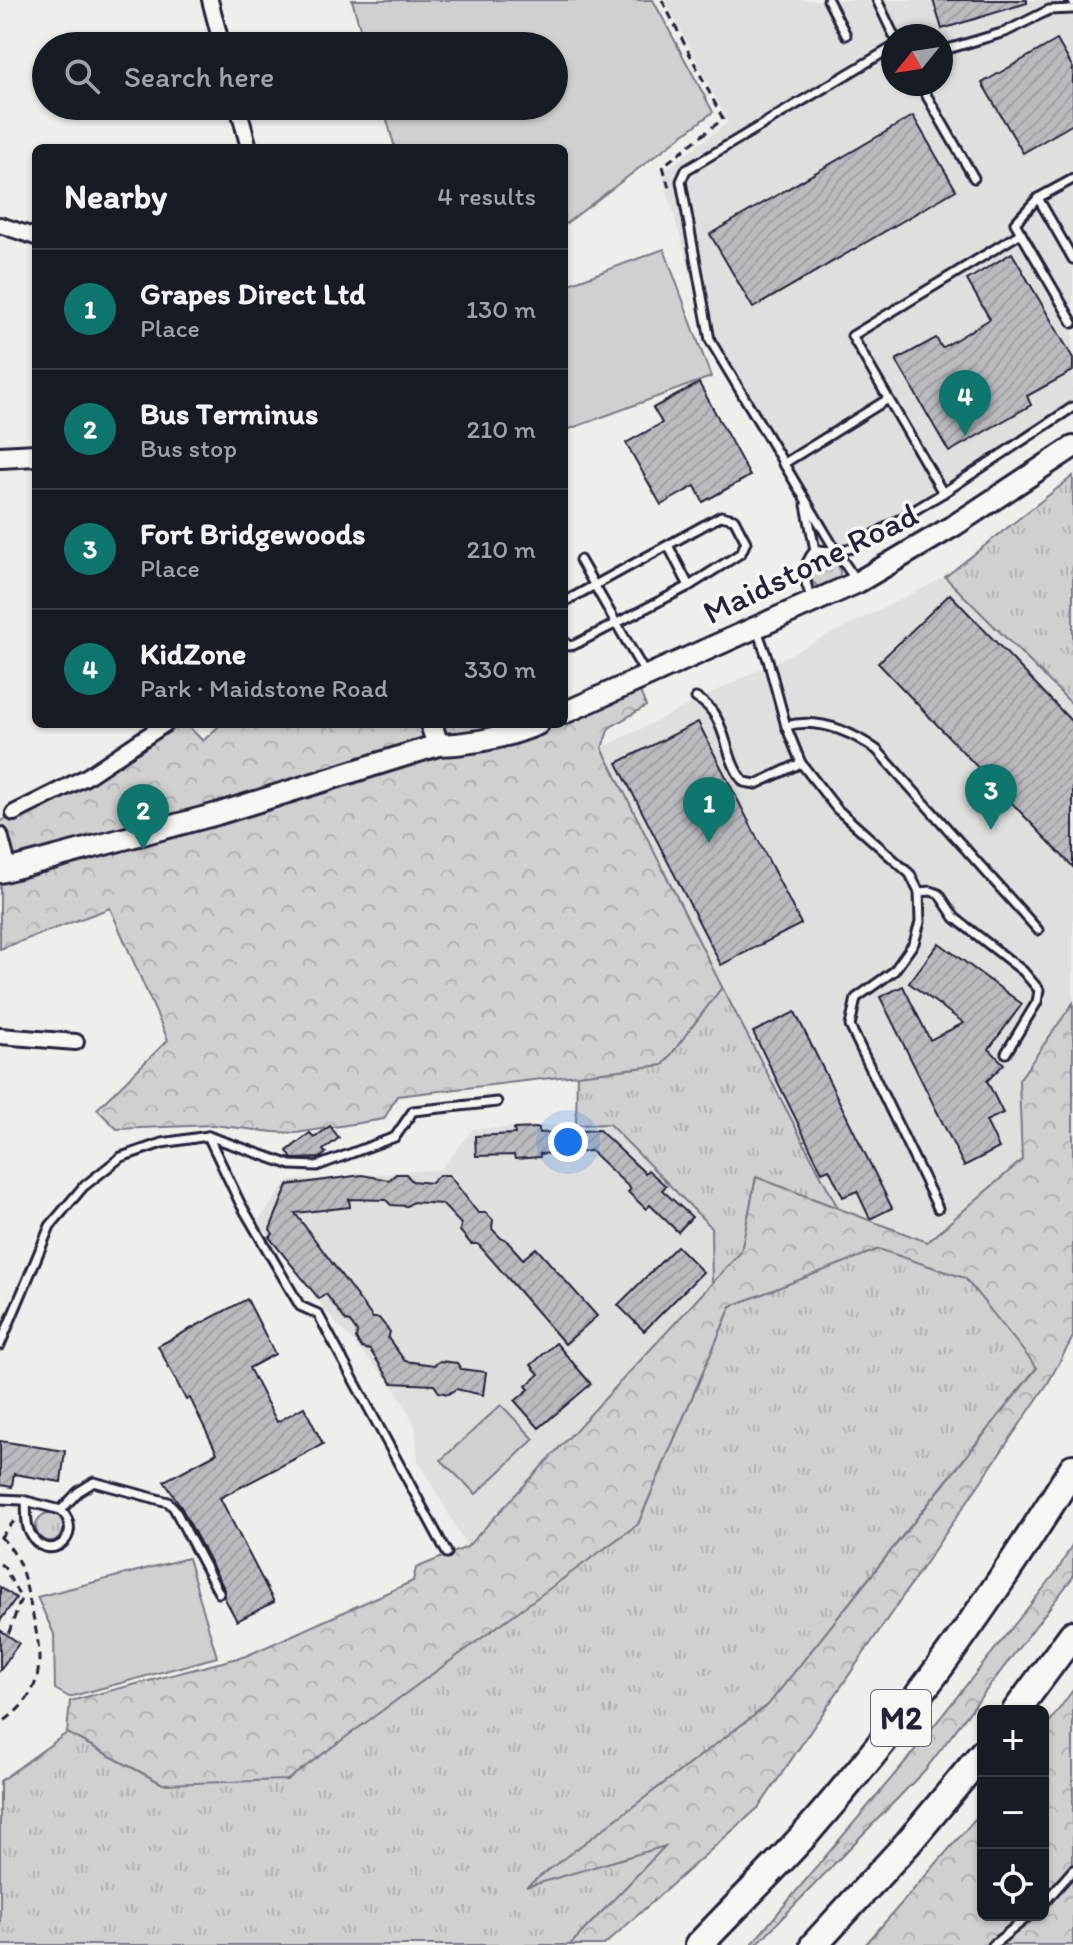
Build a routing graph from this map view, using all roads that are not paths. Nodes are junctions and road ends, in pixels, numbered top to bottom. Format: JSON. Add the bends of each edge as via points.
{"nodes":[{"id":1,"x":210,"y":0,"type":"edge"},
{"id":2,"x":828,"y":0,"type":"edge"},
{"id":3,"x":877,"y":0,"type":"edge"},
{"id":4,"x":1073,"y":9,"type":"edge"},
{"id":5,"x":888,"y":24,"type":"edge"},
{"id":6,"x":218,"y":32,"type":"edge"},
{"id":7,"x":846,"y":35,"type":"dead end"},
{"id":8,"x":953,"y":47,"type":"edge"},
{"id":9,"x":881,"y":54,"type":"edge"},
{"id":10,"x":927,"y":96,"type":"edge"},
{"id":11,"x":242,"y":120,"type":"edge"},
{"id":12,"x":248,"y":144,"type":"edge"},
{"id":13,"x":974,"y":178,"type":"dead end"},
{"id":14,"x":1073,"y":179,"type":"edge"},
{"id":15,"x":1038,"y":198,"type":"junction"},
{"id":16,"x":0,"y":225,"type":"edge"},
{"id":17,"x":1021,"y":233,"type":"junction"},
{"id":18,"x":32,"y":236,"type":"edge"},
{"id":19,"x":1073,"y":259,"type":"edge"},
{"id":20,"x":1073,"y":323,"type":"edge"},
{"id":21,"x":888,"y":399,"type":"junction"},
{"id":22,"x":1073,"y":407,"type":"edge"},
{"id":23,"x":1073,"y":447,"type":"edge"},
{"id":24,"x":32,"y":455,"type":"edge"},
{"id":25,"x":0,"y":457,"type":"edge"},
{"id":26,"x":783,"y":464,"type":"junction"},
{"id":27,"x":943,"y":493,"type":"junction"},
{"id":28,"x":804,"y":499,"type":"junction"},
{"id":29,"x":669,"y":547,"type":"junction"},
{"id":30,"x":815,"y":550,"type":"junction"},
{"id":31,"x":836,"y":551,"type":"junction"},
{"id":32,"x":580,"y":560,"type":"dead end"},
{"id":33,"x":858,"y":582,"type":"junction"},
{"id":34,"x":596,"y":585,"type":"junction"},
{"id":35,"x":689,"y":586,"type":"junction"},
{"id":36,"x":568,"y":600,"type":"edge"},
{"id":37,"x":813,"y":602,"type":"junction"},
{"id":38,"x":617,"y":624,"type":"junction"},
{"id":39,"x":756,"y":628,"type":"junction"},
{"id":40,"x":568,"y":645,"type":"edge"},
{"id":41,"x":647,"y":677,"type":"junction"},
{"id":42,"x":696,"y":698,"type":"dead end"},
{"id":43,"x":568,"y":711,"type":"edge"},
{"id":44,"x":786,"y":726,"type":"junction"},
{"id":45,"x":159,"y":728,"type":"edge"},
{"id":46,"x":432,"y":728,"type":"edge"},
{"id":47,"x":528,"y":728,"type":"edge"},
{"id":48,"x":438,"y":745,"type":"junction"},
{"id":49,"x":801,"y":763,"type":"junction"},
{"id":50,"x":14,"y":813,"type":"dead end"},
{"id":51,"x":0,"y":835,"type":"edge"},
{"id":52,"x":5,"y":871,"type":"edge"},
{"id":53,"x":919,"y":892,"type":"junction"},
{"id":54,"x":1038,"y":930,"type":"dead end"},
{"id":55,"x":0,"y":1036,"type":"edge"},
{"id":56,"x":76,"y":1042,"type":"dead end"},
{"id":57,"x":1006,"y":1053,"type":"dead end"},
{"id":58,"x":497,"y":1102,"type":"dead end"},
{"id":59,"x":208,"y":1136,"type":"junction"},
{"id":60,"x":938,"y":1208,"type":"dead end"},
{"id":61,"x":0,"y":1345,"type":"edge"},
{"id":62,"x":1073,"y":1468,"type":"edge"},
{"id":63,"x":0,"y":1499,"type":"edge"},
{"id":64,"x":26,"y":1501,"type":"junction"},
{"id":65,"x":61,"y":1510,"type":"junction"},
{"id":66,"x":447,"y":1553,"type":"dead end"},
{"id":67,"x":219,"y":1593,"type":"dead end"},
{"id":68,"x":1073,"y":1634,"type":"edge"},
{"id":69,"x":1020,"y":1705,"type":"edge"},
{"id":70,"x":977,"y":1760,"type":"edge"},
{"id":71,"x":1073,"y":1870,"type":"edge"},
{"id":72,"x":1049,"y":1897,"type":"edge"},
{"id":73,"x":1023,"y":1921,"type":"edge"},
{"id":74,"x":699,"y":1945,"type":"edge"},
{"id":75,"x":814,"y":1945,"type":"edge"},
{"id":76,"x":993,"y":1945,"type":"edge"}],
"edges":[{"from":1,"to":6,"type":"street"},
{"from":2,"to":7,"type":"lane"},
{"from":3,"to":5,"type":"lane"},
{"from":4,"to":8,"type":"lane","via":[[1049,10],[1005,32]]},
{"from":9,"to":26,"type":"lane","via":[[686,170],[681,181],[710,340]]},
{"from":10,"to":13,"type":"lane"},
{"from":11,"to":12,"type":"street"},
{"from":14,"to":15,"type":"lane"},
{"from":15,"to":17,"type":"lane","via":[[1015,223]]},
{"from":15,"to":19,"type":"lane"},
{"from":16,"to":18,"type":"street"},
{"from":17,"to":20,"type":"lane"},
{"from":17,"to":21,"type":"lane","via":[[852,336]]},
{"from":21,"to":26,"type":"lane"},
{"from":21,"to":27,"type":"lane"},
{"from":22,"to":27,"type":"lane"},
{"from":23,"to":33,"type":"main road","name":"Maidstone Road"},
{"from":24,"to":25,"type":"main road"},
{"from":26,"to":28,"type":"lane"},
{"from":27,"to":31,"type":"lane","via":[[852,548]]},
{"from":28,"to":30,"type":"lane"},
{"from":28,"to":31,"type":"lane"},
{"from":29,"to":34,"type":"lane"},
{"from":29,"to":35,"type":"lane"},
{"from":29,"to":35,"type":"lane","via":[[726,515],[734,519],[746,542],[741,553]]},
{"from":30,"to":31,"type":"lane"},
{"from":30,"to":37,"type":"lane","via":[[804,575]]},
{"from":31,"to":33,"type":"lane"},
{"from":32,"to":34,"type":"lane"},
{"from":33,"to":37,"type":"main road","name":"Maidstone Road"},
{"from":34,"to":36,"type":"lane"},
{"from":34,"to":38,"type":"lane"},
{"from":35,"to":38,"type":"lane"},
{"from":37,"to":39,"type":"main road","name":"Maidstone Road"},
{"from":38,"to":40,"type":"lane"},
{"from":38,"to":41,"type":"lane"},
{"from":39,"to":41,"type":"main road","name":"Maidstone Road"},
{"from":39,"to":44,"type":"lane"},
{"from":41,"to":43,"type":"main road","name":"Maidstone Road"},
{"from":42,"to":49,"type":"lane","via":[[722,727],[744,782],[756,784]]},
{"from":44,"to":49,"type":"lane"},
{"from":44,"to":54,"type":"lane","via":[[828,725],[877,750]]},
{"from":45,"to":50,"type":"street","via":[[86,777]]},
{"from":46,"to":48,"type":"main road"},
{"from":47,"to":48,"type":"main road","via":[[473,744]]},
{"from":48,"to":52,"type":"main road","via":[[217,814]]},
{"from":49,"to":53,"type":"lane","via":[[837,809],[910,874]]},
{"from":51,"to":52,"type":"street"},
{"from":53,"to":57,"type":"lane","via":[[939,894],[955,918],[1038,987],[1037,1002]]},
{"from":53,"to":60,"type":"lane","via":[[914,943],[894,971],[858,995],[850,1026]]},
{"from":55,"to":56,"type":"street"},
{"from":58,"to":59,"type":"lane","via":[[413,1111],[395,1137],[317,1166],[291,1165]]},
{"from":59,"to":61,"type":"lane","via":[[121,1157],[83,1187],[50,1226]]},
{"from":59,"to":66,"type":"lane","via":[[300,1306],[318,1314]]},
{"from":62,"to":74,"type":"highway","number":"M2","via":[[986,1604],[908,1709],[807,1832]]},
{"from":63,"to":64,"type":"lane"},
{"from":64,"to":65,"type":"lane"},
{"from":64,"to":65,"type":"lane","via":[[30,1534],[47,1548],[68,1537],[69,1523]]},
{"from":65,"to":67,"type":"lane","via":[[94,1482],[168,1502]]},
{"from":68,"to":69,"type":"highway"},
{"from":70,"to":75,"type":"highway","number":"M2"},
{"from":71,"to":72,"type":"lane"},
{"from":73,"to":76,"type":"lane"}]}
